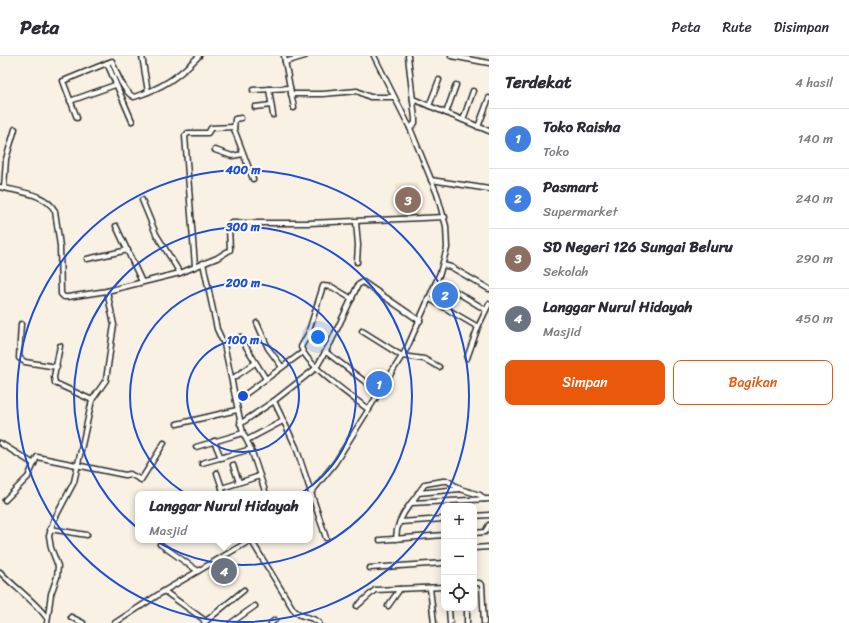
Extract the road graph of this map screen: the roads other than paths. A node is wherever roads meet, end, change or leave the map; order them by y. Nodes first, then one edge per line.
1 (142, 56) edge
2 (199, 56) edge
3 (284, 56) edge
4 (305, 56) edge
5 (374, 56) edge
6 (408, 56) edge
7 (451, 56) edge
8 (285, 62) junction
9 (106, 63) junction
10 (489, 63) edge
11 (439, 80) dead end
12 (115, 85) junction
13 (456, 85) dead end
14 (290, 88) junction
15 (269, 89) junction
16 (253, 90) dead end
17 (473, 91) dead end
18 (148, 92) junction
19 (291, 94) junction
20 (394, 97) junction
21 (489, 98) edge
22 (413, 99) junction
23 (70, 101) junction
24 (271, 105) junction
25 (430, 106) junction
26 (255, 107) dead end
27 (294, 108) dead end
28 (446, 113) junction
29 (273, 115) dead end
30 (77, 118) dead end
31 (241, 118) dead end
32 (463, 120) junction
33 (132, 121) dead end
34 (234, 127) junction
35 (478, 127) junction
36 (410, 128) junction
37 (15, 129) dead end
38 (489, 131) edge
39 (215, 150) dead end
40 (243, 154) junction
41 (254, 179) dead end
42 (432, 180) junction
43 (2, 187) edge
44 (489, 189) edge
45 (142, 200) dead end
46 (445, 217) junction
47 (356, 222) junction
48 (116, 226) dead end
49 (128, 250) junction
50 (87, 259) dead end
51 (357, 262) dead end
52 (203, 263) junction
53 (443, 265) junction
54 (195, 266) junction
55 (180, 273) junction
56 (142, 282) junction
57 (435, 284) junction
58 (489, 289) edge
59 (106, 291) junction
60 (428, 298) junction
61 (352, 299) junction
62 (489, 304) edge
63 (486, 310) junction
64 (420, 321) junction
65 (257, 323) dead end
66 (21, 324) dead end
67 (478, 327) junction
68 (362, 331) dead end
69 (240, 337) dead end
70 (60, 346) dead end
71 (303, 352) junction
72 (326, 352) junction
73 (402, 356) junction
74 (467, 358) dead end
75 (254, 363) junction
76 (57, 367) junction
77 (282, 367) junction
78 (439, 367) dead end
79 (316, 368) junction
80 (232, 379) junction
81 (266, 379) junction
82 (380, 393) junction
83 (92, 400) junction
84 (236, 401) junction
85 (274, 401) junction
86 (237, 410) junction
87 (369, 410) junction
88 (283, 421) junction
89 (177, 424) dead end
90 (240, 424) junction
91 (243, 433) junction
92 (247, 440) junction
93 (214, 441) junction
94 (0, 443) edge
95 (164, 443) dead end
96 (196, 447) dead end
97 (251, 449) junction
98 (221, 458) junction
99 (34, 464) junction
100 (202, 464) dead end
101 (233, 464) dead end
102 (78, 466) junction
103 (217, 473) dead end
104 (260, 476) junction
105 (239, 482) junction
106 (222, 488) junction
107 (460, 488) junction
108 (222, 491) edge
109 (265, 491) edge
110 (310, 491) edge
111 (313, 492) edge
112 (418, 493) junction
113 (484, 499) junction
114 (489, 499) edge
115 (5, 500) dead end
116 (313, 500) edge
117 (447, 501) joint
118 (411, 503) junction
119 (489, 515) edge
120 (477, 516) edge
121 (441, 518) edge
122 (400, 522) junction
123 (489, 525) edge
124 (50, 530) junction
125 (477, 533) edge
126 (87, 535) dead end
127 (441, 535) edge
128 (326, 538) dead end
129 (396, 539) junction
130 (380, 540) dead end
131 (246, 543) edge
132 (253, 543) edge
133 (160, 544) dead end
134 (489, 547) edge
135 (477, 548) edge
136 (441, 563) edge
137 (370, 568) dead end
138 (198, 571) junction
139 (0, 572) edge
140 (477, 583) edge
141 (441, 587) edge
142 (430, 588) junction
143 (400, 589) junction
144 (244, 590) dead end
145 (164, 591) junction
146 (255, 606) dead end
147 (357, 606) dead end
148 (388, 606) dead end
149 (449, 611) edge
150 (467, 611) edge
151 (71, 617) dead end
152 (47, 618) junction
153 (275, 620) dead end
154 (205, 622) edge
155 (46, 623) edge
156 (84, 623) edge
157 (115, 623) edge
158 (231, 623) edge
159 (270, 623) edge
160 (319, 623) edge
161 (434, 623) edge
162 (450, 623) edge
163 (467, 623) edge
164 (484, 623) edge

1 - 18 street
2 - 18 street
3 - 8 street
4 - 8 street
5 - 20 street
6 - 22 street
7 - 10 street
8 - 14 street
9 - 12 street
9 - 18 street
9 - 23 street
11 - 25 street
12 - 23 street
12 - 33 street
13 - 28 street
14 - 15 street
14 - 19 street
15 - 16 street
15 - 24 street
17 - 32 street
19 - 20 street
19 - 27 street
20 - 36 street
21 - 35 street
22 - 25 street
22 - 36 street
23 - 30 street
24 - 26 street
24 - 29 street
25 - 28 street
28 - 32 street
31 - 34 street
32 - 35 street
34 - 40 street
34 - 54 street
35 - 38 street
36 - 42 street
37 - 43 street
39 - 40 street
40 - 41 street
42 - 44 street
42 - 46 street
43 - 59 street
45 - 55 street
46 - 47 street
46 - 53 street
47 - 51 street
47 - 52 street
48 - 49 street
49 - 50 street
49 - 56 street
52 - 54 street
52 - 80 street
53 - 57 street
53 - 58 street
54 - 55 street
55 - 56 street
56 - 59 street
57 - 60 street
57 - 63 street
59 - 83 street
60 - 64 street
60 - 67 street
61 - 64 street
61 - 71 street
61 - 72 street
62 - 63 street
63 - 67 street
64 - 73 street
65 - 77 street
66 - 76 street
67 - 74 street
68 - 73 street
69 - 75 street
70 - 76 street
71 - 77 street
71 - 79 street
72 - 79 street
72 - 82 street
73 - 78 street
73 - 82 street
75 - 80 street
75 - 81 street
76 - 83 street
77 - 81 street
79 - 85 street
79 - 87 street
80 - 84 street
81 - 84 street
82 - 87 street
83 - 102 street
84 - 86 street
85 - 88 street
85 - 90 street
86 - 89 street
86 - 90 street
87 - 111 street
88 - 92 street
88 - 110 street
90 - 91 street
91 - 92 street
91 - 93 street
92 - 97 street
93 - 96 street
93 - 98 street
94 - 99 street
95 - 102 street
97 - 98 street
97 - 104 street
98 - 100 street
99 - 102 street
99 - 115 street
101 - 105 street
102 - 124 street
103 - 106 street
104 - 105 street
104 - 109 street
105 - 106 street
106 - 108 street
107 - 112 street
107 - 112 street
107 - 113 street
112 - 118 street
113 - 114 street
113 - 117 street
116 - 128 street
117 - 118 street
118 - 122 street
119 - 120 street
121 - 122 street
122 - 129 street
123 - 125 street
124 - 126 street
124 - 152 street
127 - 129 street
129 - 130 street
131 - 138 street
132 - 160 street
133 - 138 street
134 - 135 street
136 - 137 street
138 - 145 street
139 - 152 street
140 - 164 street
141 - 142 street
142 - 143 street
142 - 161 street
143 - 147 street
143 - 148 street
144 - 154 street
145 - 154 street
145 - 157 street
146 - 158 street
149 - 162 street
150 - 163 street
151 - 156 street
152 - 155 street
153 - 159 street

